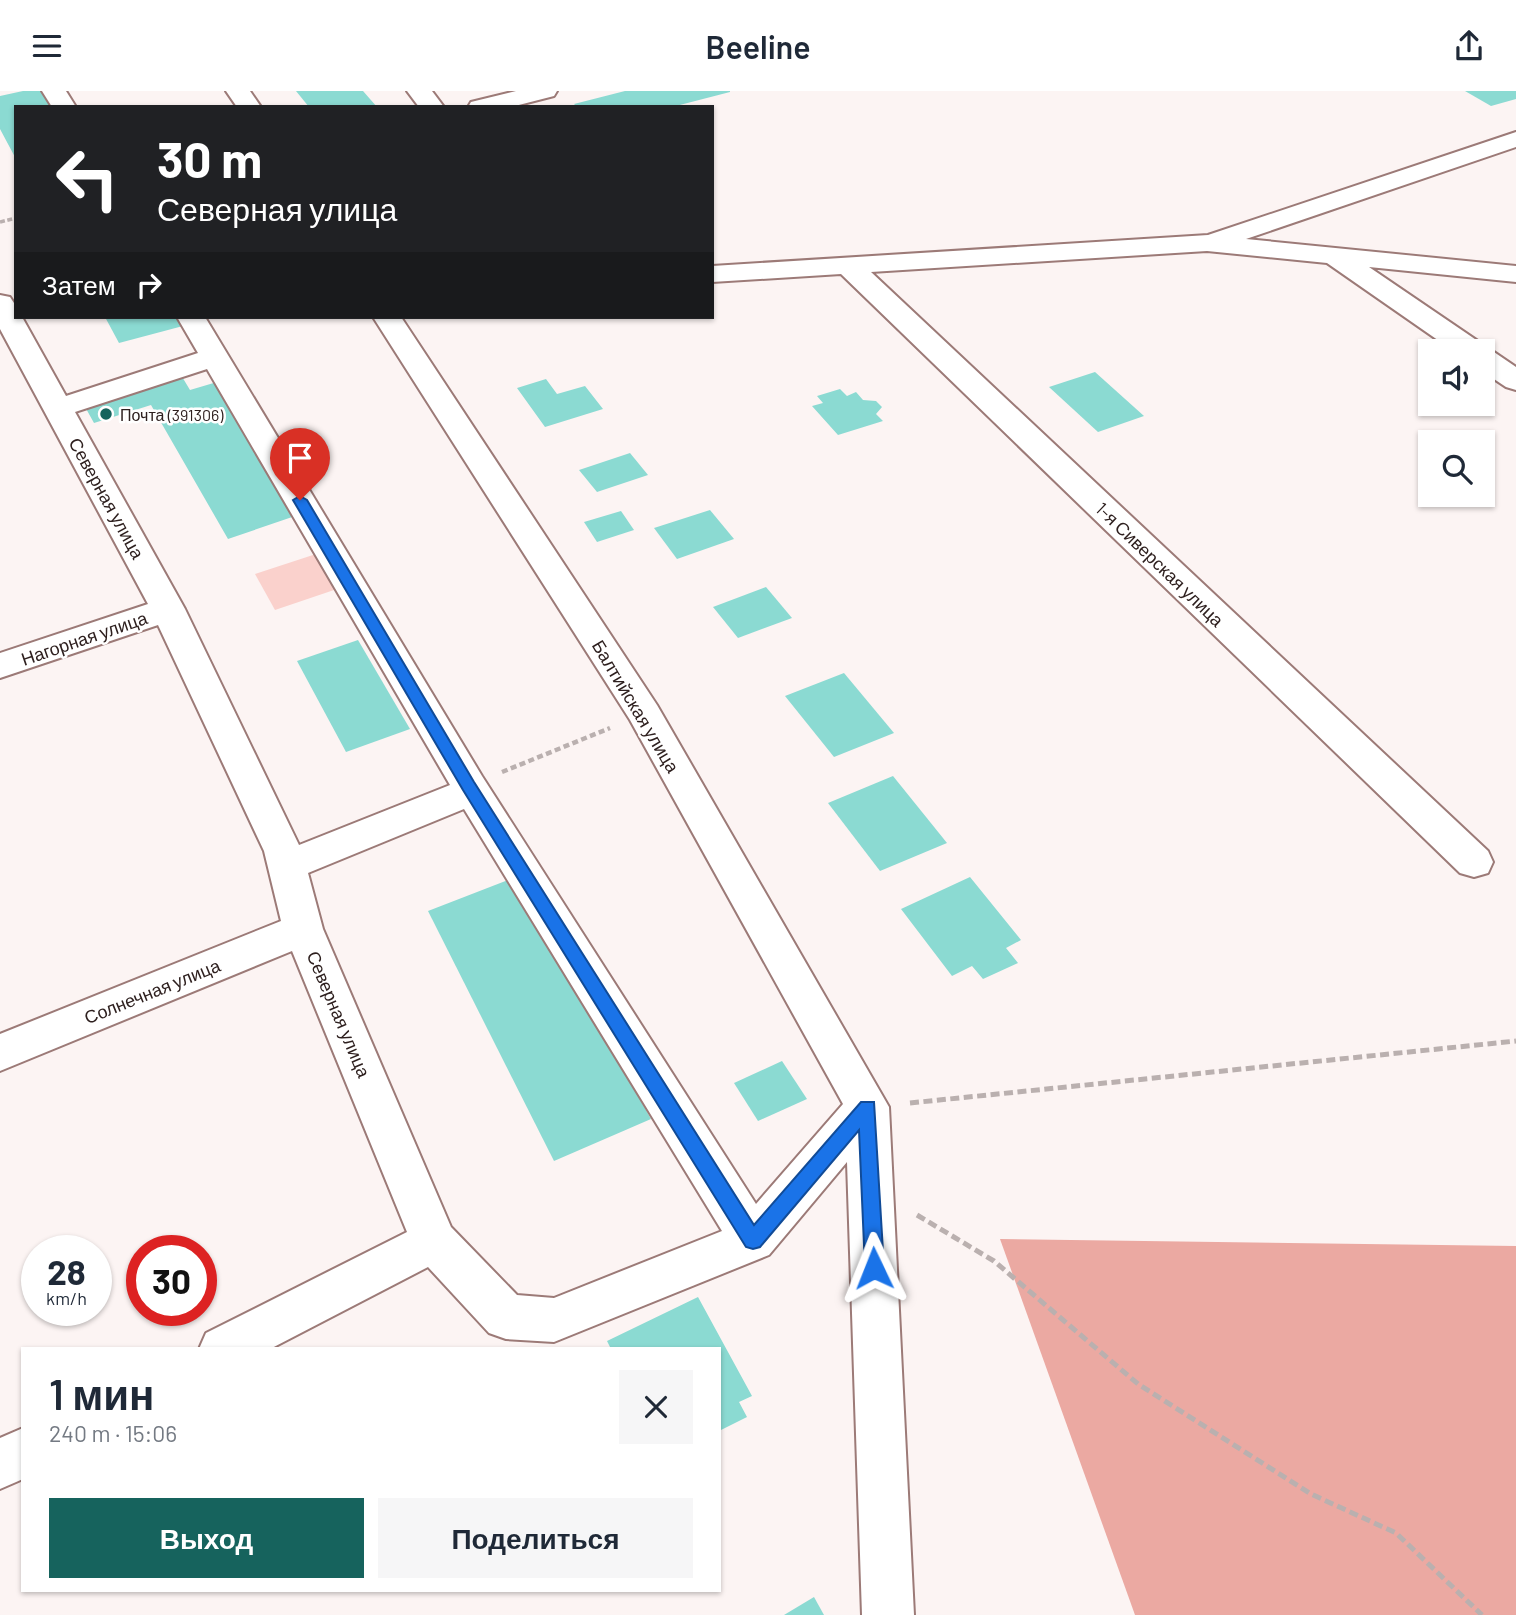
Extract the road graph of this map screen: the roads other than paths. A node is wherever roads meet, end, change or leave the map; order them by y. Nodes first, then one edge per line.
1 (419, 91) edge
2 (545, 91) edge
3 (430, 105) edge
4 (488, 105) edge
5 (1516, 139) edge
6 (1207, 243) junction
7 (1335, 256) junction
8 (847, 265) junction
9 (714, 274) edge
10 (1516, 274) edge
11 (0, 303) edge
12 (192, 319) edge
13 (388, 319) edge
14 (1455, 339) edge
15 (216, 357) junction
16 (1495, 366) edge
17 (1516, 380) edge
18 (58, 408) junction
19 (168, 609) junction
20 (0, 666) edge
21 (470, 789) junction
22 (1474, 862) dead end
23 (287, 866) junction
24 (303, 929) junction
25 (0, 1053) edge
26 (867, 1107) junction
27 (753, 1240) junction
28 (433, 1241) junction
29 (227, 1347) edge
30 (21, 1454) edge
31 (0, 1464) edge
32 (888, 1615) edge

1 - 3 street
2 - 4 street
5 - 6 street
6 - 7 street
6 - 8 street
7 - 10 street
7 - 14 street
8 - 9 street
8 - 22 street, 1-я Сиверская улица
11 - 18 street, Северная улица
12 - 15 street
13 - 26 street, Балтийская улица
15 - 18 street
15 - 21 street
16 - 17 street
18 - 19 street, Северная улица
19 - 20 street, Нагорная улица
19 - 23 street, Северная улица
21 - 23 street
21 - 27 street
23 - 24 street, Северная улица
24 - 25 street, Солнечная улица
24 - 28 street, Северная улица
26 - 27 street, Северная улица
26 - 32 street
27 - 28 street, Северная улица
28 - 29 street
30 - 31 street

